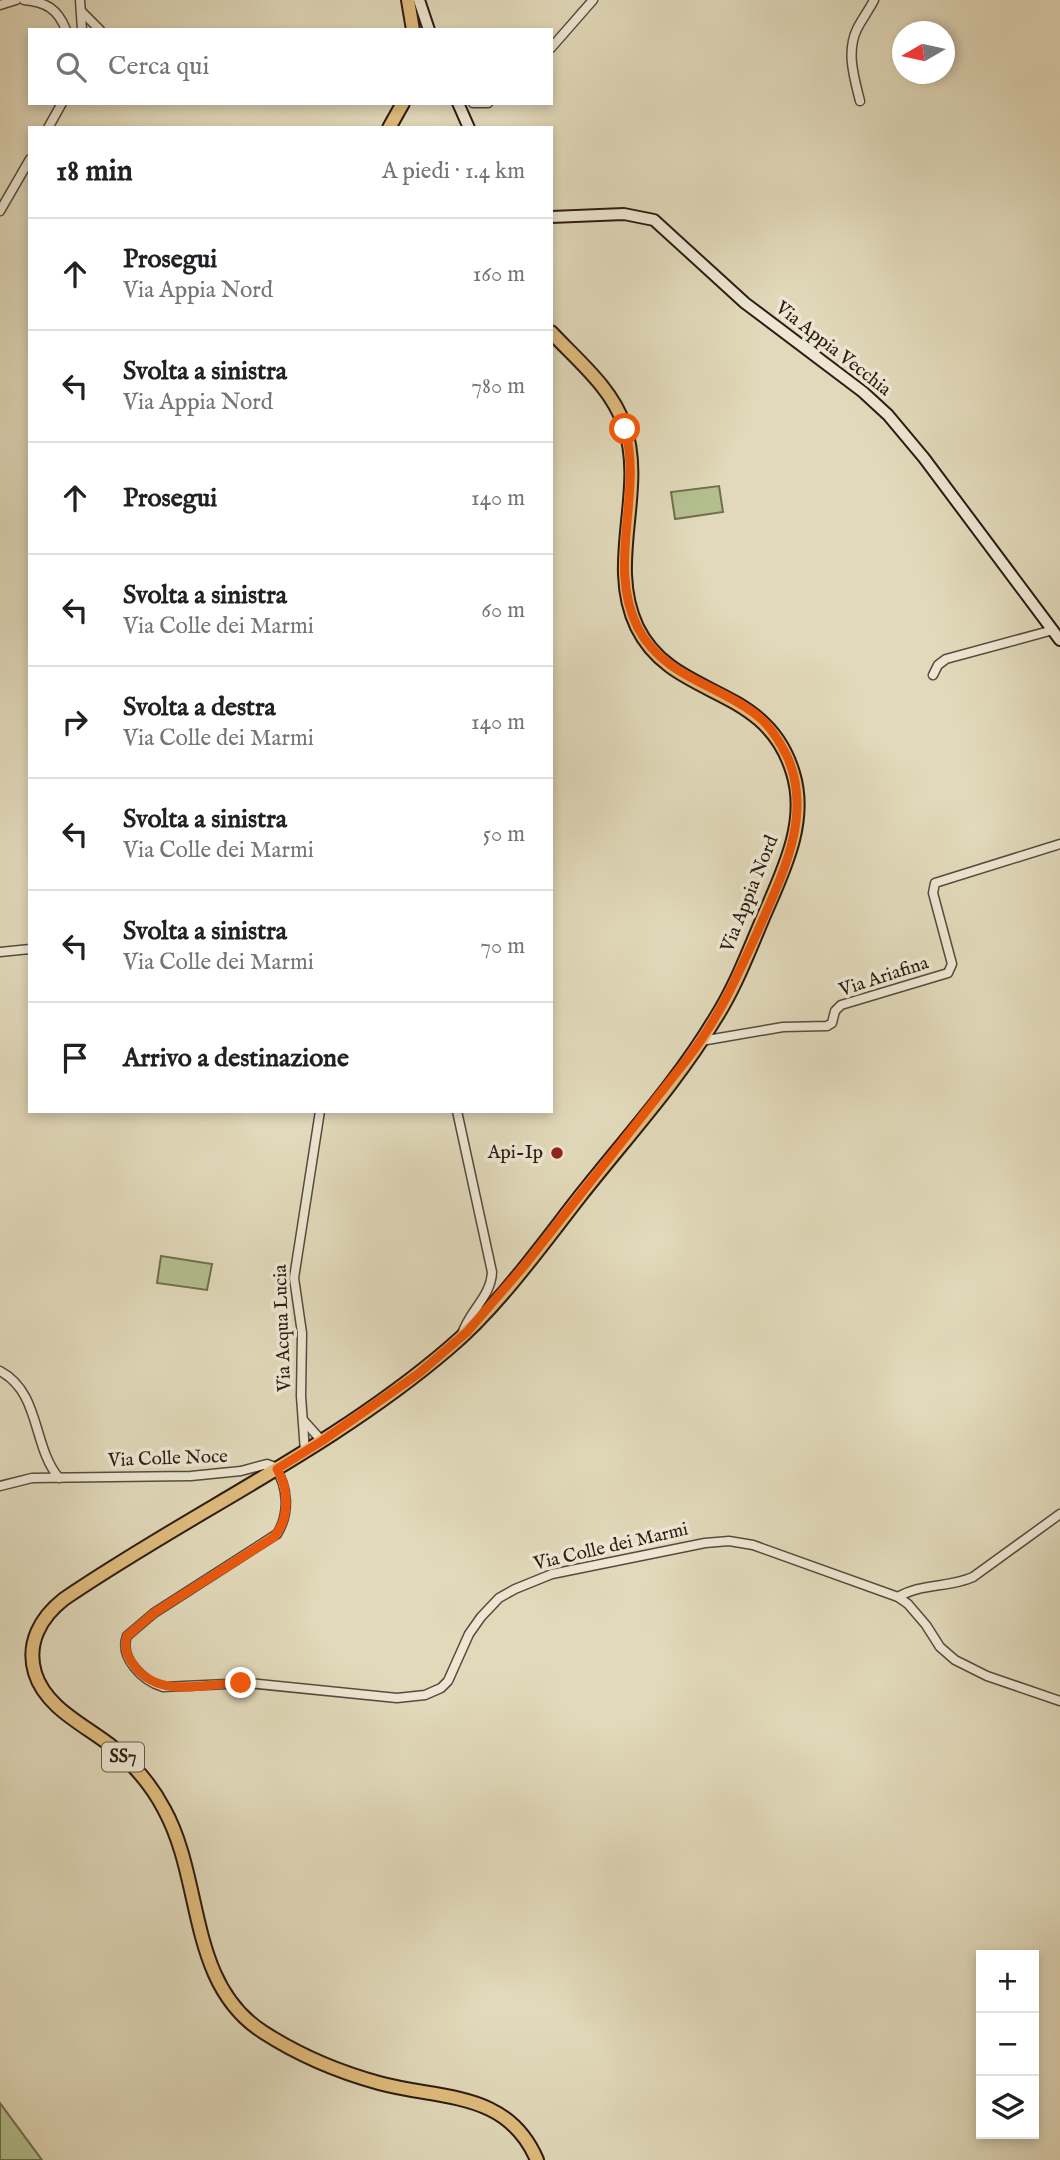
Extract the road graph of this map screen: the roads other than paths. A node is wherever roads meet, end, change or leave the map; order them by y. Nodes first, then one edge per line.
1 (16, 0) edge
2 (24, 0) edge
3 (79, 0) edge
4 (408, 0) edge
5 (419, 0) edge
6 (593, 0) edge
7 (874, 0) edge
8 (0, 5) edge
9 (82, 12) junction
10 (65, 28) edge
11 (82, 28) edge
12 (98, 28) edge
13 (413, 28) edge
14 (428, 28) edge
15 (553, 46) edge
16 (860, 101) dead end
17 (61, 105) edge
18 (402, 105) edge
19 (459, 105) edge
20 (49, 126) edge
21 (390, 126) edge
22 (468, 126) edge
23 (28, 162) edge
24 (0, 211) edge
25 (553, 217) edge
26 (553, 334) edge
27 (1056, 635) edge
28 (933, 675) dead end
29 (1060, 844) edge
30 (28, 948) edge
31 (0, 952) edge
32 (701, 1041) junction
33 (320, 1113) edge
34 (457, 1113) edge
35 (461, 1338) junction
36 (0, 1371) edge
37 (303, 1420) junction
38 (322, 1441) junction
39 (305, 1452) junction
40 (277, 1469) junction
41 (58, 1478) junction
42 (0, 1486) edge
43 (1060, 1514) edge
44 (898, 1597) junction
45 (1060, 1702) edge
46 (537, 2160) edge

1 - 8 street
2 - 10 street
3 - 9 street
4 - 13 main road
5 - 14 main road
6 - 15 street
7 - 16 street
9 - 11 street
9 - 12 street
17 - 20 street
18 - 21 main road
19 - 22 main road
23 - 24 street
25 - 27 main road, Via Appia Vecchia
26 - 32 main road, Via Appia Nord / SS7
27 - 28 street
29 - 32 street, Via Ariafina
30 - 31 street
32 - 35 main road, Via Appia Nord / SS7
33 - 37 street, Via Acqua Lucia
34 - 35 street
35 - 38 main road, Via Appia Nord / SS7
36 - 41 street
37 - 38 street
37 - 39 street, Via Acqua Lucia
38 - 39 main road, SS7
39 - 40 main road, SS7
40 - 41 street, Via Colle Noce
40 - 44 street, Via Colle dei Marmi
40 - 46 main road, SS7
41 - 42 street, Via Colle Noce
43 - 44 street
44 - 45 street, Via Colle dei Marmi

